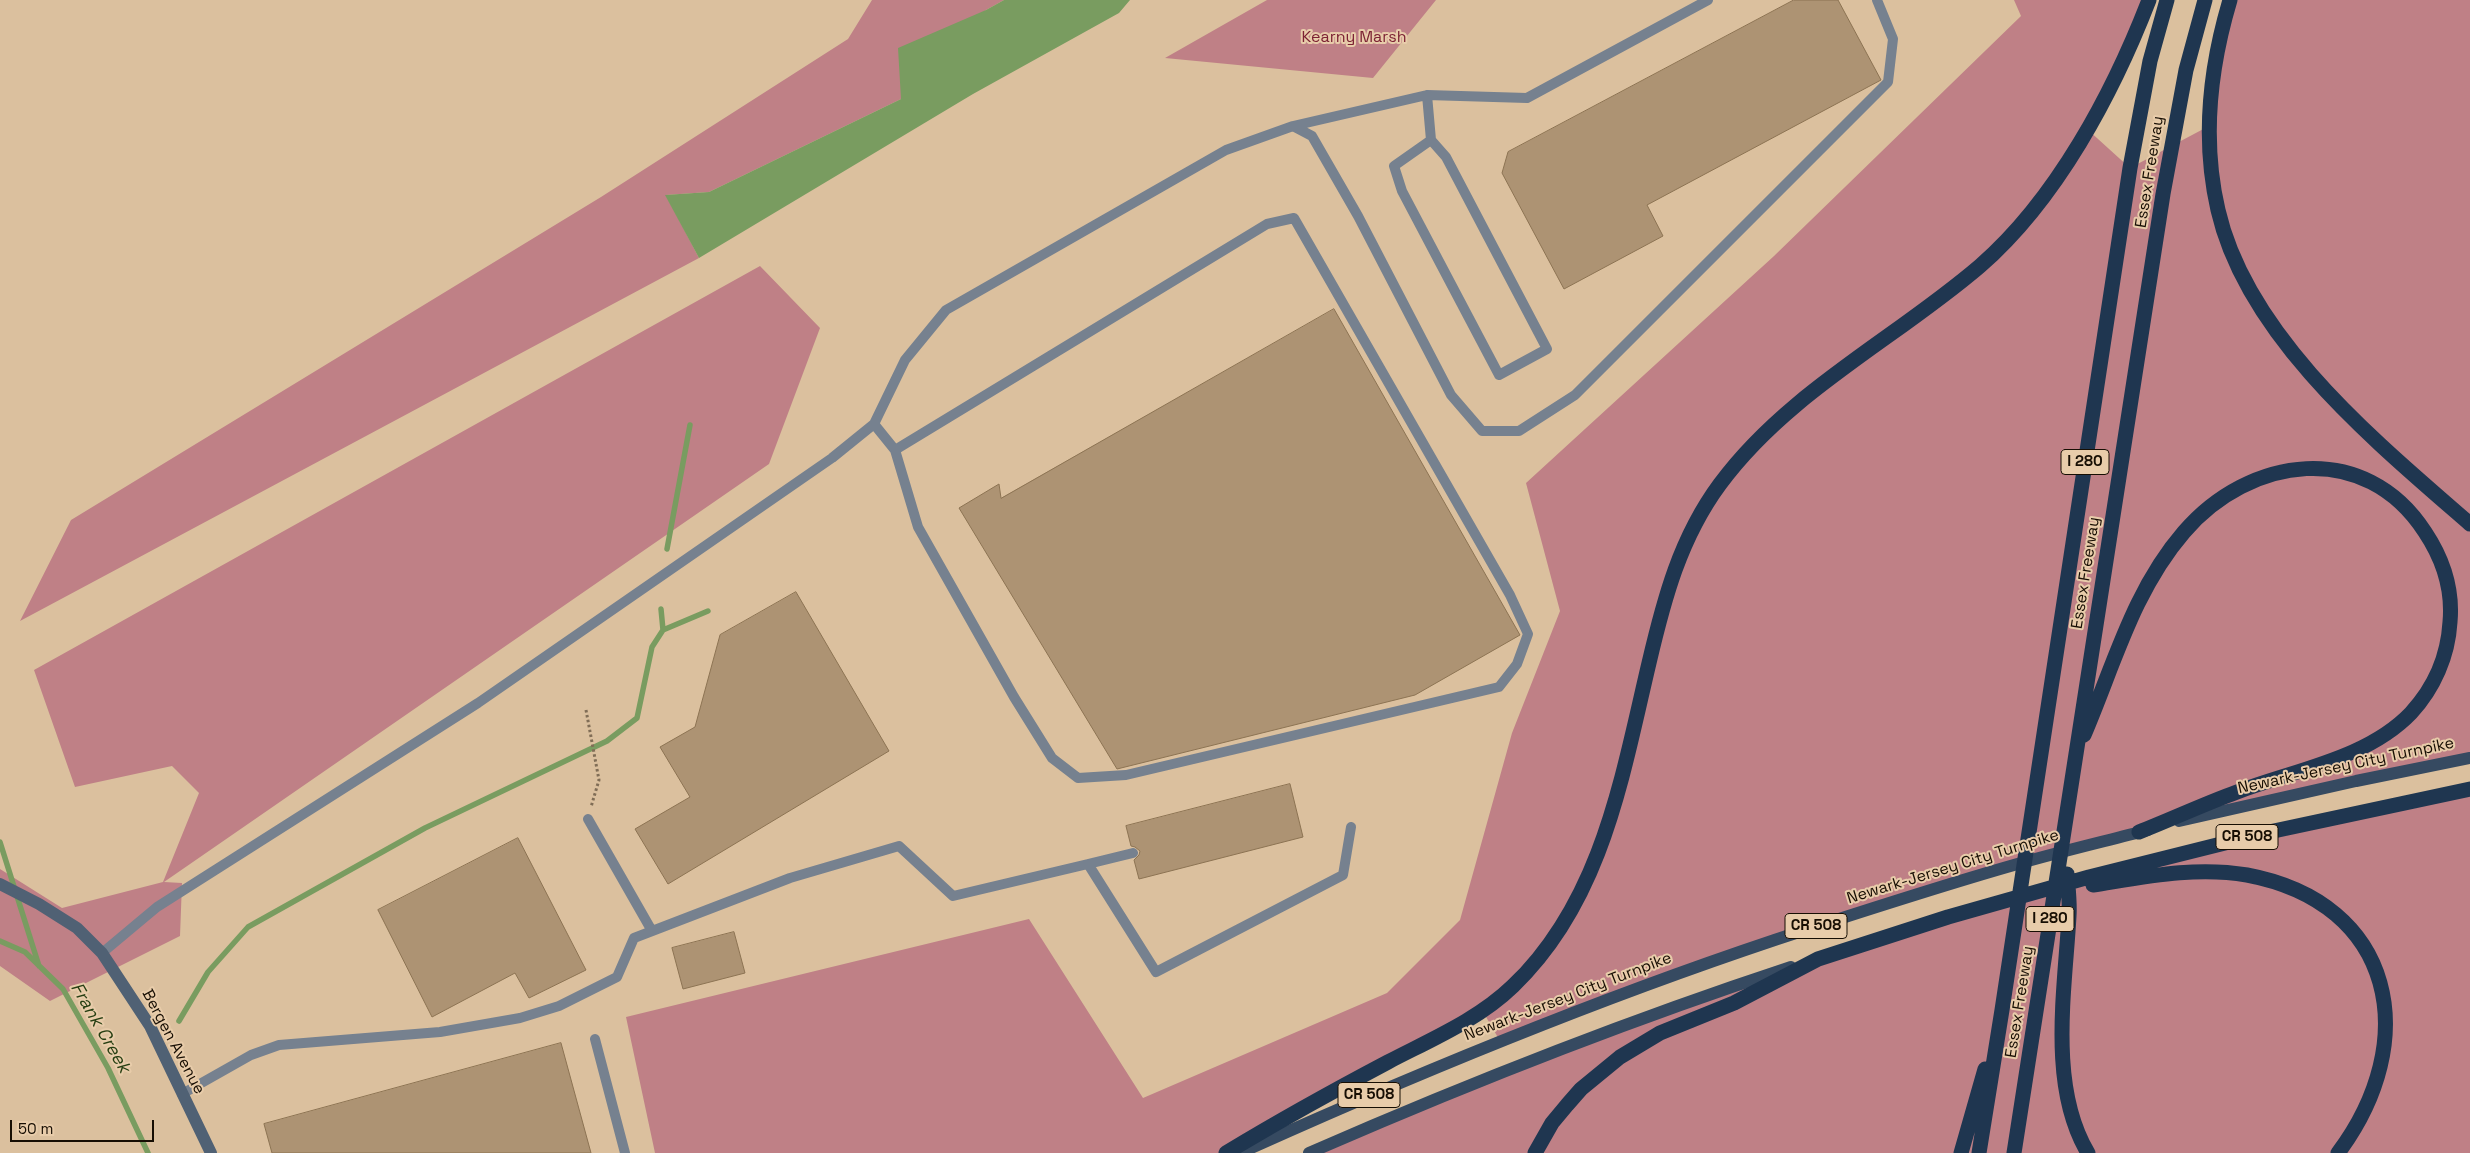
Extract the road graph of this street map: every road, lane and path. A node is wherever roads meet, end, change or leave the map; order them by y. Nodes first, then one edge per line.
1 (1708, 0) edge
2 (1877, 0) edge
3 (2150, 0) edge
4 (2167, 0) edge
5 (2205, 0) edge
6 (2230, 0) edge
7 (1427, 95) junction
8 (1292, 126) junction
9 (1431, 140) junction
10 (874, 424) junction
11 (895, 450) junction
12 (2470, 524) edge
13 (586, 710) dead end
14 (2075, 757) junction
15 (2470, 758) edge
16 (2470, 789) edge
17 (588, 819) joint
18 (1351, 827) dead end
19 (2065, 828) junction
20 (2139, 832) junction
21 (1133, 853) dead end
22 (1088, 864) junction
23 (0, 884) edge
24 (2027, 894) junction
25 (652, 930) junction
26 (102, 953) junction
27 (1818, 959) junction
28 (2002, 1010) junction
29 (595, 1039) dead end
30 (182, 1094) junction
31 (211, 1153) edge
32 (625, 1153) edge
33 (1226, 1153) edge
34 (1240, 1153) edge
35 (1308, 1153) edge
36 (1535, 1153) edge
37 (1961, 1153) edge
38 (1979, 1153) edge
39 (2014, 1153) edge
40 (2088, 1153) edge
41 (2338, 1153) edge

1 - 7 lane
2 - 8 lane
3 - 33 highway
4 - 28 highway, Essex Freeway / I 280
5 - 14 highway, Essex Freeway / I 280
6 - 12 highway
7 - 8 lane
7 - 9 lane
8 - 10 lane
9 - 9 lane
10 - 11 lane
10 - 26 lane
11 - 11 lane
13 - 17 path
14 - 19 highway, Essex Freeway / I 280
14 - 20 highway
15 - 20 main road, Newark-Jersey City Turnpike / CR 508
16 - 24 highway, CR 508
17 - 25 lane
18 - 22 lane
19 - 39 highway, Essex Freeway / I 280
19 - 40 highway
20 - 34 main road, Newark-Jersey City Turnpike / CR 508
21 - 22 lane
22 - 25 lane
23 - 26 street, Bergen Avenue
24 - 27 highway, CR 508
24 - 41 highway
25 - 30 lane
26 - 30 street, Bergen Avenue
27 - 35 main road, CR 508
27 - 36 highway
28 - 37 highway
28 - 38 highway, Essex Freeway / I 280
29 - 32 lane
30 - 31 street, Bergen Avenue

